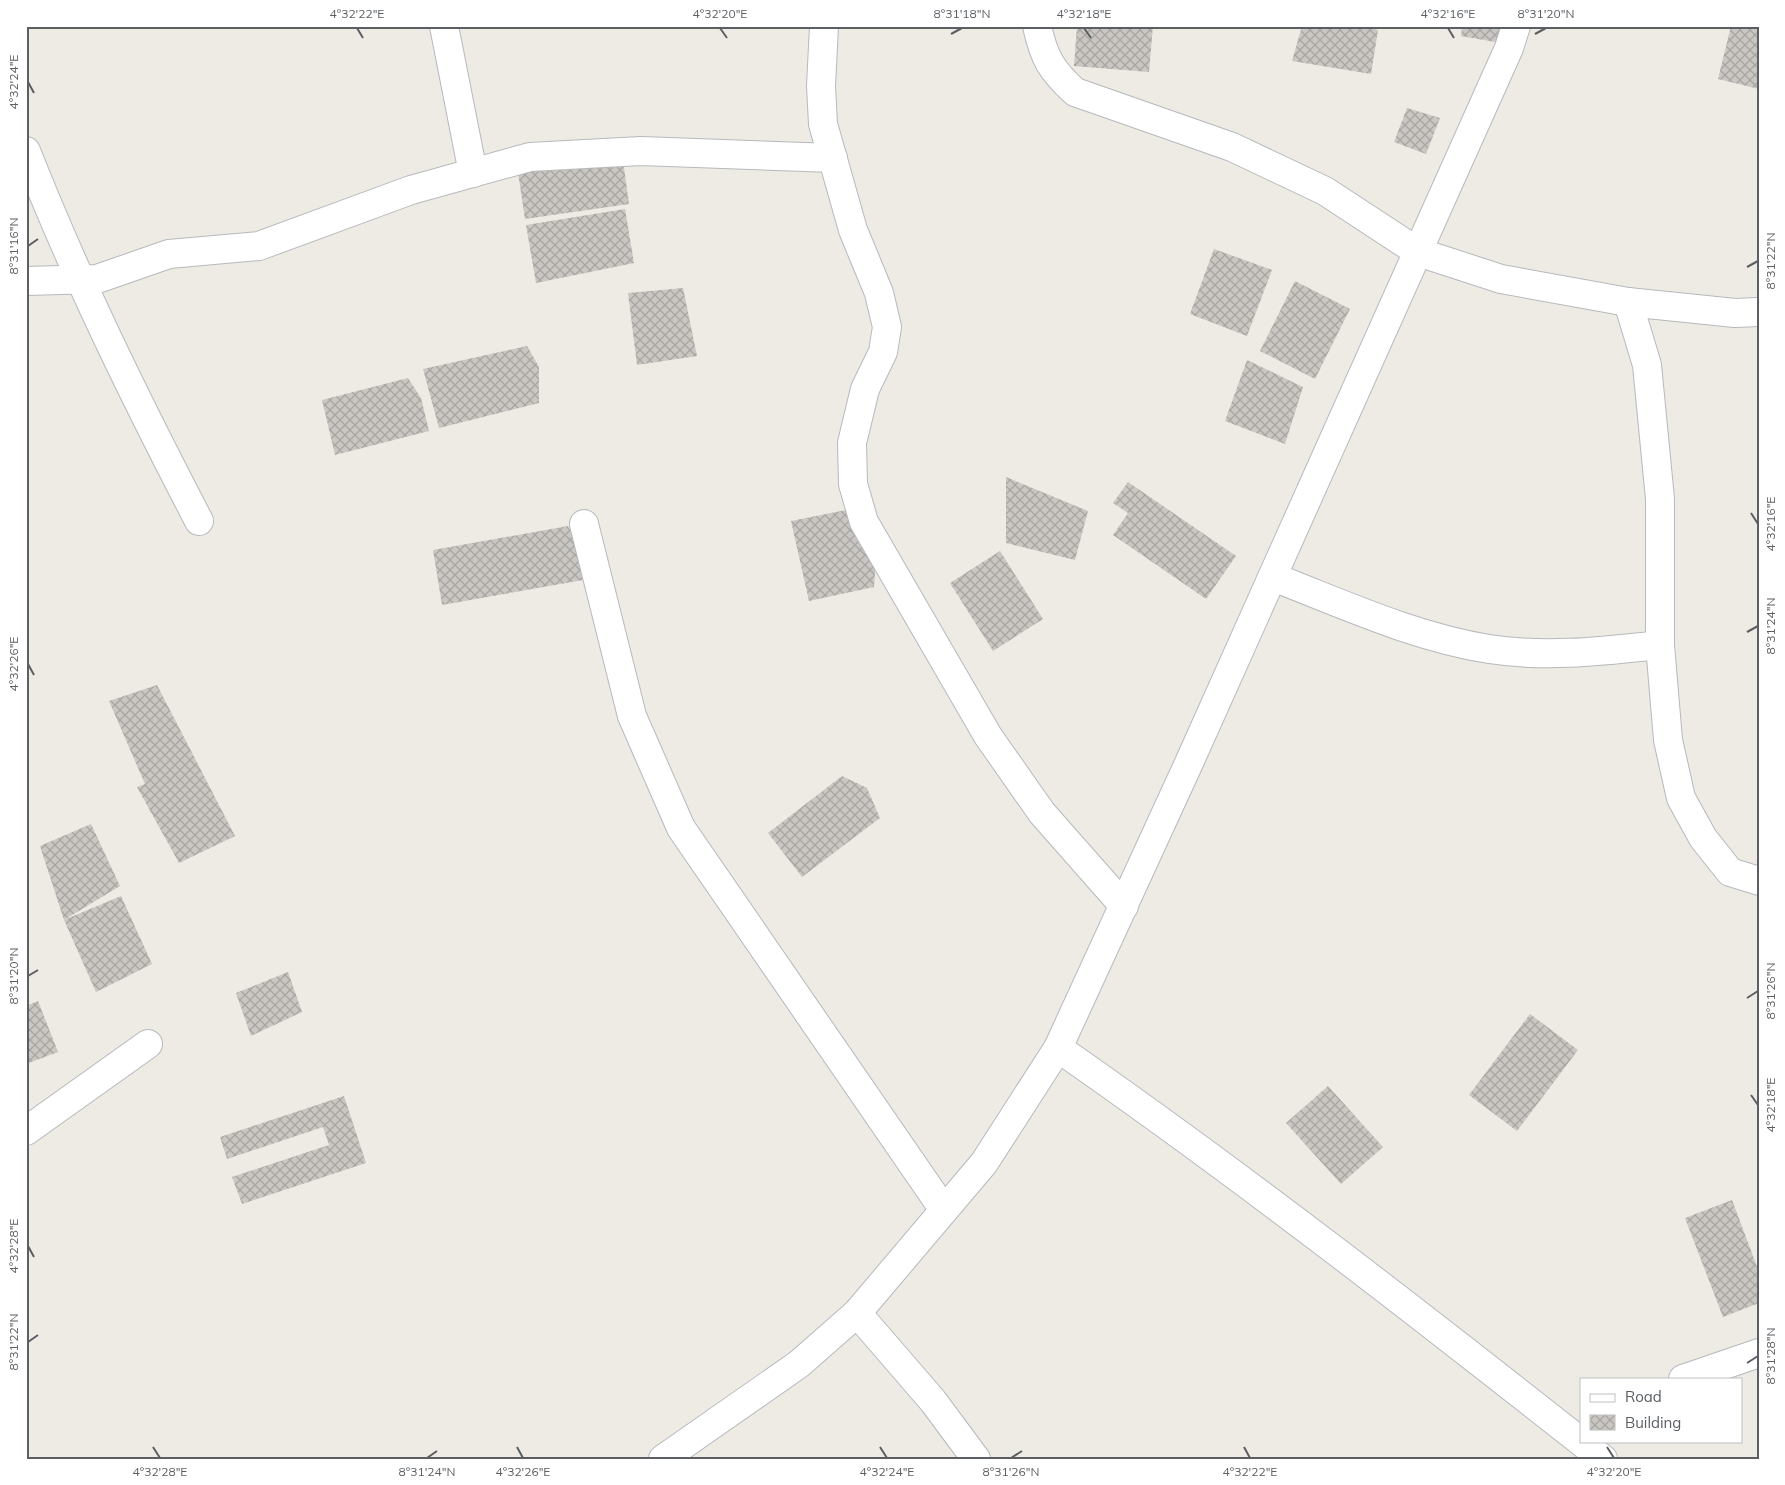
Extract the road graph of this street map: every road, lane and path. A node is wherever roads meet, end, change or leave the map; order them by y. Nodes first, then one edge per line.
1 (444, 26) edge
2 (824, 26) edge
3 (1037, 26) edge
4 (1516, 26) edge
5 (26, 150) edge
6 (833, 158) junction
7 (473, 173) junction
8 (1418, 252) junction
9 (80, 280) junction
10 (26, 281) edge
11 (1628, 302) junction
12 (1759, 312) edge
13 (200, 521) dead end
14 (584, 524) dead end
15 (1273, 578) junction
16 (1660, 645) junction
17 (1759, 881) edge
18 (1124, 906) junction
19 (148, 1044) dead end
20 (1058, 1048) junction
21 (26, 1131) edge
22 (944, 1210) junction
23 (857, 1313) junction
24 (1759, 1352) edge
25 (1686, 1378) edge
26 (1573, 1425) edge
27 (1588, 1442) edge
28 (663, 1459) edge
29 (976, 1459) edge
30 (1603, 1459) edge

1 - 7 street
2 - 6 street
3 - 8 street
4 - 8 street
5 - 9 street
6 - 7 street
6 - 18 street
7 - 9 street
8 - 11 street
8 - 15 street
9 - 10 street
9 - 13 street
11 - 12 street
11 - 16 street
14 - 22 street
15 - 16 street
15 - 18 street
16 - 17 street
18 - 20 street
19 - 21 street
20 - 22 street
20 - 26 street
22 - 23 street
23 - 28 street
23 - 29 street
24 - 25 street
27 - 30 street

